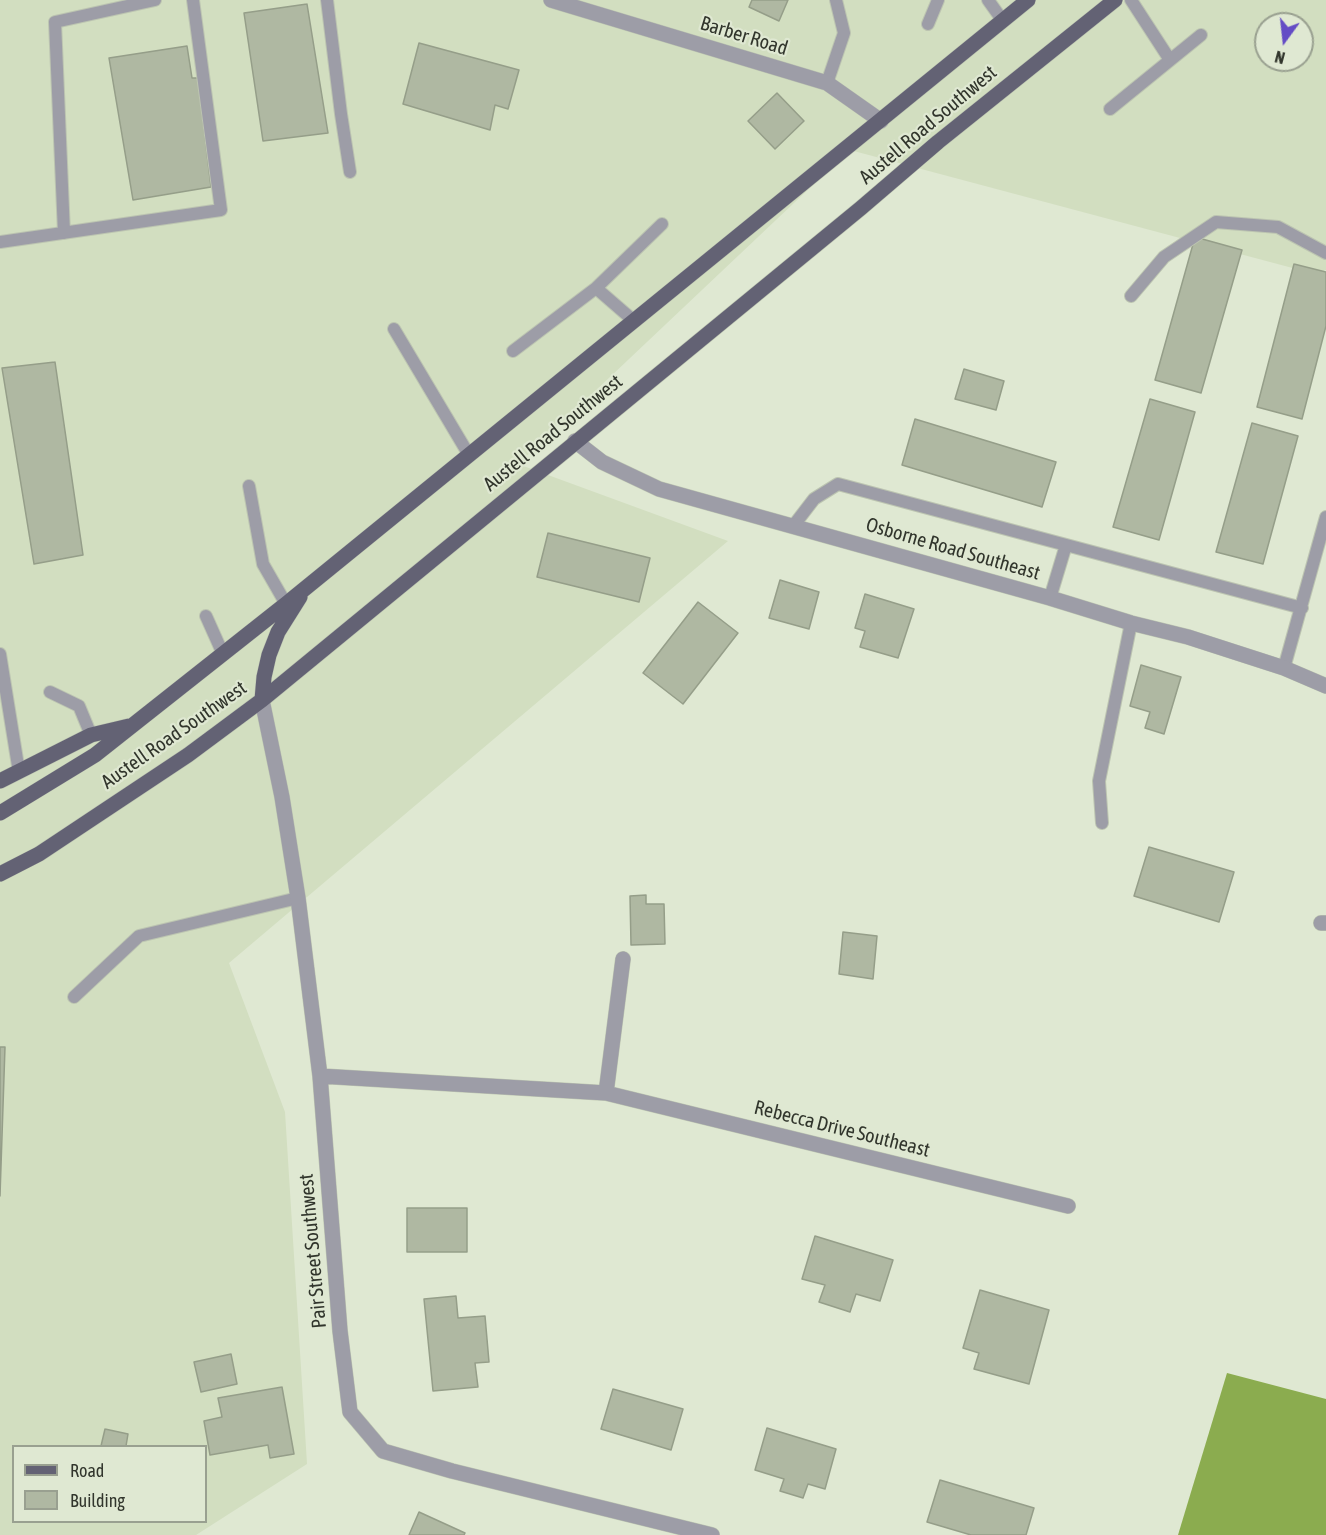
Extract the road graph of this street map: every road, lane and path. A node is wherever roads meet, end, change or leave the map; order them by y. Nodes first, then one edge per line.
1 (155, 0) edge
2 (193, 0) edge
3 (327, 0) edge
4 (551, 0) edge
5 (836, 0) edge
6 (938, 0) edge
7 (988, 0) edge
8 (1028, 0) edge
9 (1114, 0) edge
10 (1131, 0) edge
11 (1003, 21) junction
12 (928, 24) dead end
13 (1201, 35) dead end
14 (1170, 60) junction
15 (827, 83) junction
16 (1110, 109) dead end
17 (880, 121) junction
18 (350, 172) dead end
19 (662, 224) dead end
20 (64, 233) junction
21 (0, 242) edge
22 (1326, 253) edge
23 (596, 288) junction
24 (1131, 296) dead end
25 (634, 321) junction
26 (394, 328) dead end
27 (513, 351) dead end
28 (575, 441) junction
29 (469, 455) junction
30 (249, 486) dead end
31 (1326, 517) edge
32 (795, 525) junction
33 (1066, 545) junction
34 (306, 587) junction
35 (1050, 598) junction
36 (286, 604) junction
37 (1302, 608) junction
38 (206, 616) dead end
39 (1131, 623) junction
40 (0, 654) edge
41 (223, 654) junction
42 (1284, 668) junction
43 (1326, 686) edge
44 (50, 692) dead end
45 (262, 700) junction
46 (132, 726) junction
47 (91, 735) junction
48 (19, 772) junction
49 (0, 781) edge
50 (0, 813) edge
51 (1102, 823) dead end
52 (0, 874) edge
53 (298, 898) junction
54 (623, 959) dead end
55 (74, 997) dead end
56 (320, 1076) junction
57 (606, 1093) junction
58 (1068, 1206) dead end
59 (712, 1535) edge

1 - 20 lane
2 - 20 lane
3 - 18 lane
4 - 15 street, Barber Road
5 - 15 lane
6 - 12 lane
7 - 11 lane
8 - 11 main road, Austell Road Southwest
9 - 28 main road, Austell Road Southwest
10 - 14 lane
11 - 17 main road, Austell Road Southwest
13 - 14 lane
14 - 16 lane
15 - 17 street, Barber Road
17 - 25 main road, Austell Road Southwest
19 - 23 lane
20 - 21 lane
22 - 24 lane
23 - 25 lane
23 - 27 lane
25 - 29 main road, Austell Road Southwest
26 - 29 lane
28 - 32 street, Osborne Road Southeast
28 - 45 main road, Austell Road Southwest
29 - 34 main road, Austell Road Southwest
30 - 36 lane
31 - 37 lane
32 - 33 lane
32 - 35 street, Osborne Road Southeast
33 - 35 lane
33 - 37 lane
34 - 36 main road, Austell Road Southwest
34 - 45 main road
35 - 39 street, Osborne Road Southeast
36 - 41 main road, Austell Road Southwest
37 - 42 lane
38 - 41 lane
39 - 42 street, Osborne Road Southeast
39 - 51 lane
40 - 48 lane
41 - 46 main road, Austell Road Southwest
42 - 43 street, Osborne Road Southeast
44 - 47 lane
45 - 52 main road, Austell Road Southwest
45 - 53 street, Pair Street Southwest
46 - 47 main road
46 - 50 main road, Austell Road Southwest
47 - 48 main road
48 - 49 main road
53 - 55 lane
53 - 56 street, Pair Street Southwest
54 - 57 street
56 - 57 street, Rebecca Drive Southeast
56 - 59 street, Pair Street Southwest
57 - 58 street, Rebecca Drive Southeast

